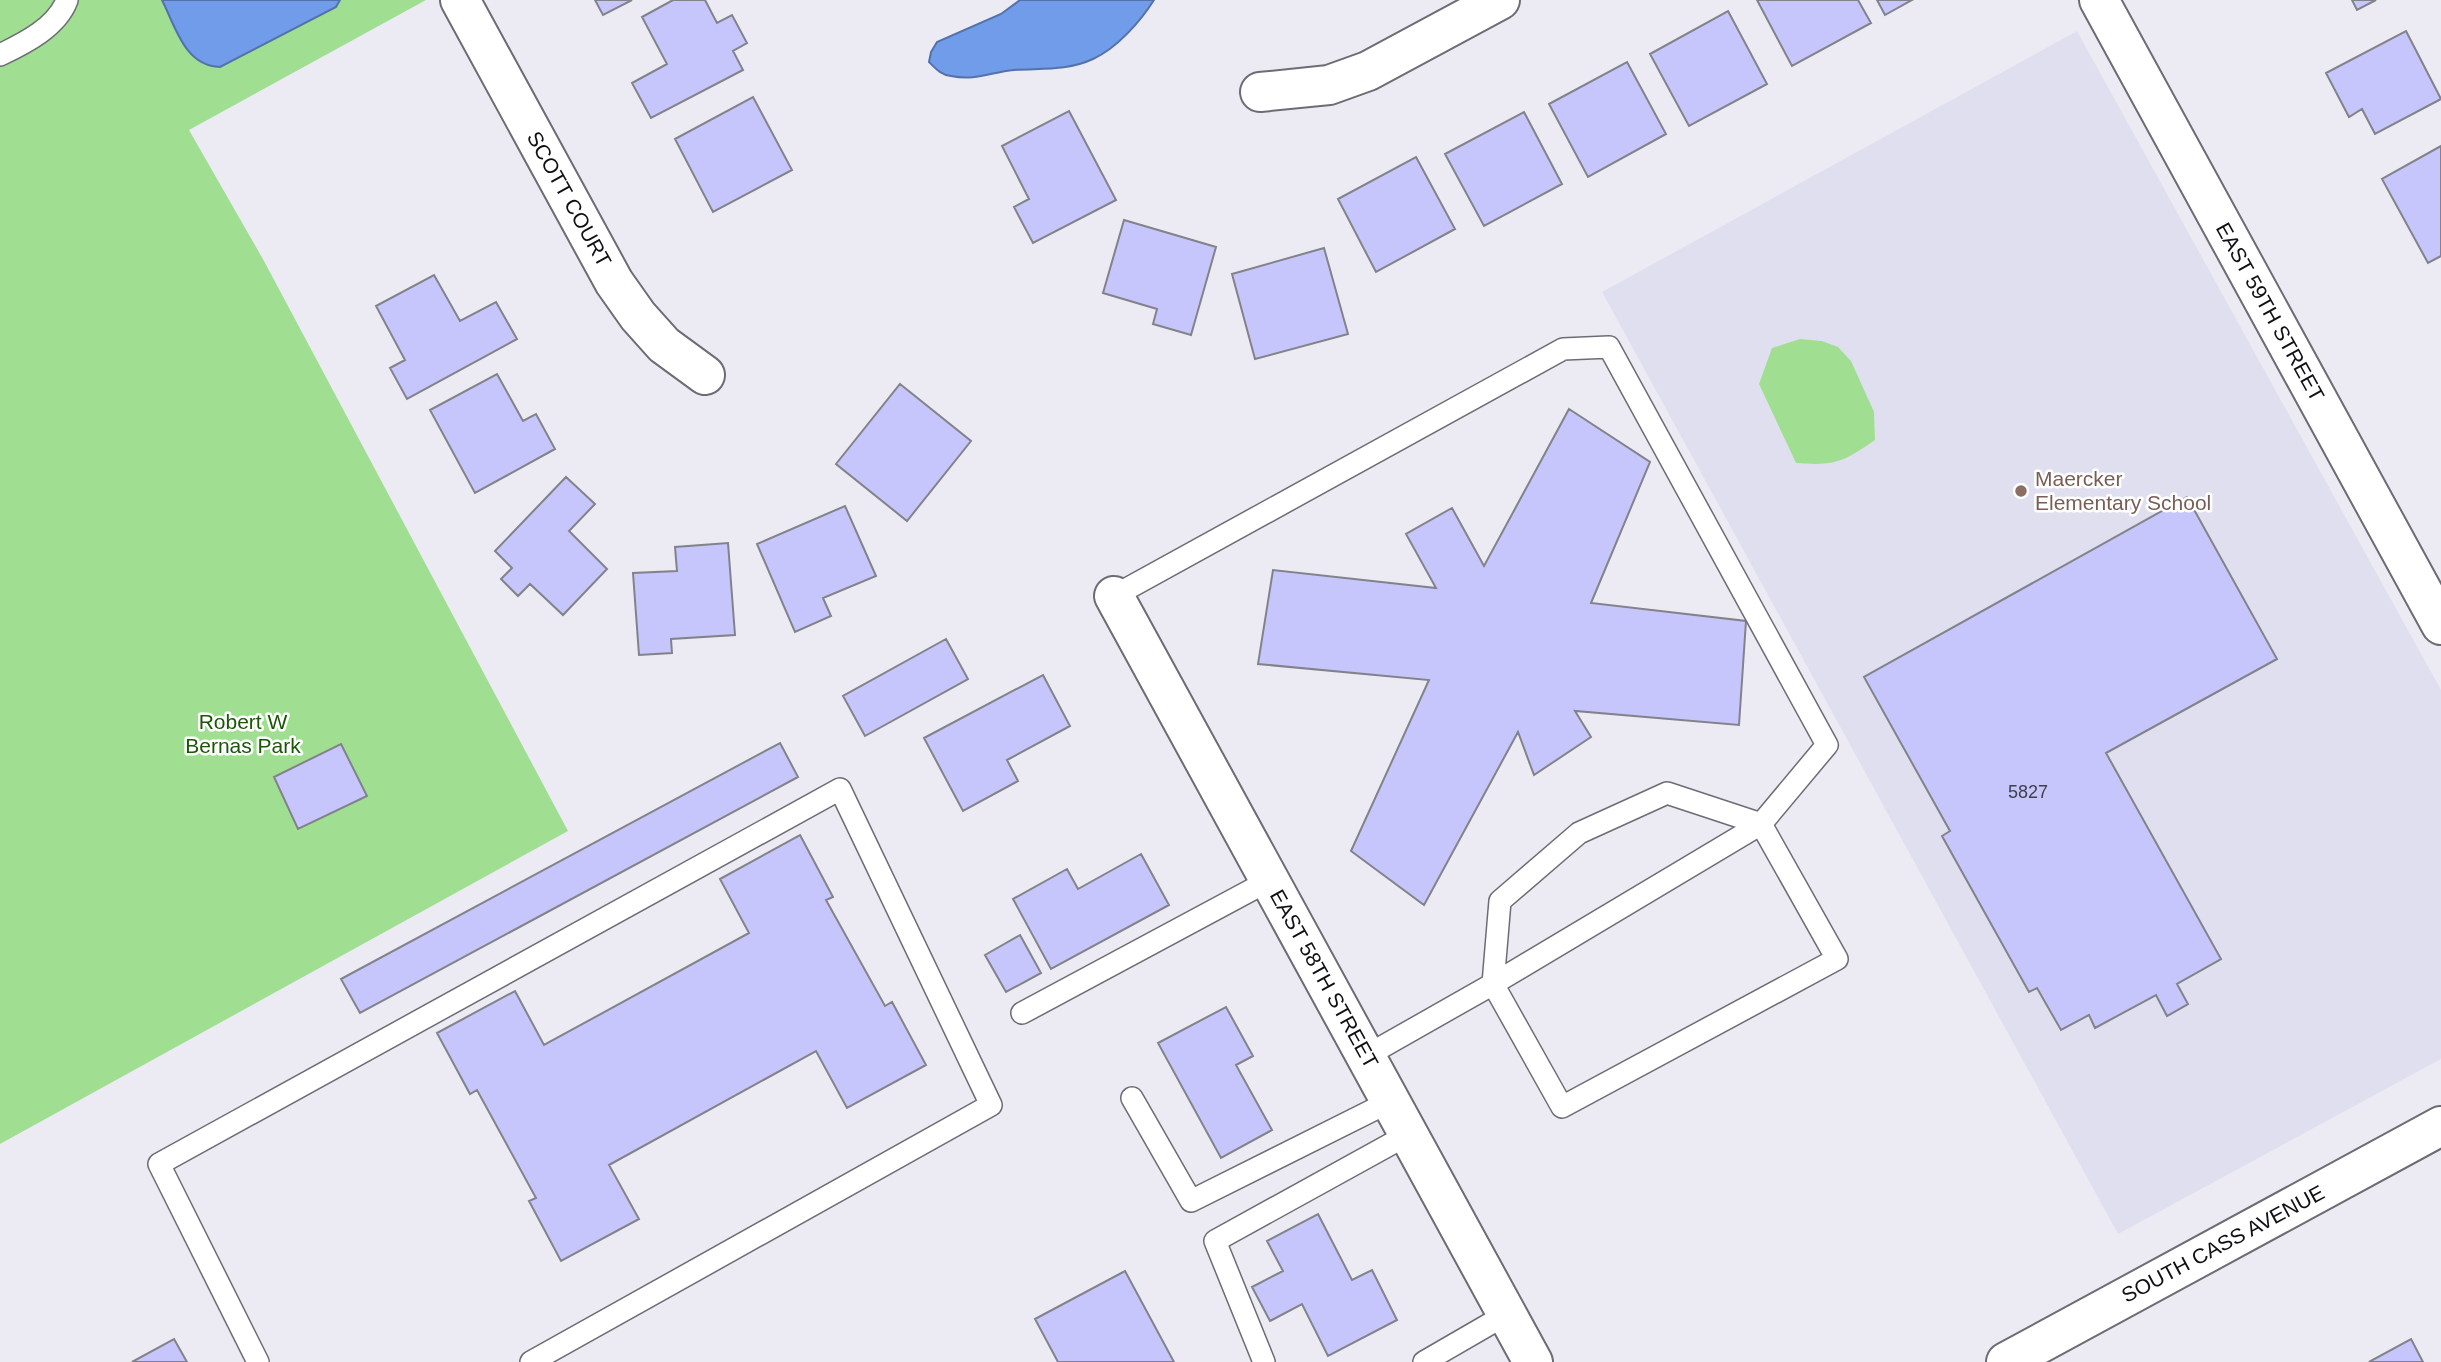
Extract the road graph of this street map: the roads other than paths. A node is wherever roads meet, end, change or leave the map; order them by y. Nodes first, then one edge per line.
1 (67, 0) edge
2 (460, 0) edge
3 (1500, 0) edge
4 (2099, 0) edge
5 (0, 55) edge
6 (1260, 92) dead end
7 (705, 375) dead end
8 (1114, 596) joint
9 (2441, 625) edge
10 (1761, 824) junction
11 (1270, 880) junction
12 (1493, 984) junction
13 (1022, 1013) dead end
14 (1366, 1056) junction
15 (1132, 1098) dead end
16 (1400, 1118) junction
17 (2441, 1126) edge
18 (1507, 1314) junction
19 (258, 1362) edge
20 (531, 1362) edge
21 (1264, 1362) edge
22 (1424, 1362) edge
23 (1533, 1362) edge
24 (2006, 1362) edge

1 - 5 lane
2 - 7 street, SCOTT COURT
3 - 6 street
4 - 9 street, EAST 59TH STREET
8 - 10 lane
8 - 11 street, EAST 58TH STREET
10 - 12 lane
10 - 12 lane
10 - 12 lane
11 - 13 lane
11 - 14 street, EAST 58TH STREET
12 - 14 lane
14 - 16 street, EAST 58TH STREET
15 - 16 lane
16 - 18 street, EAST 58TH STREET
16 - 21 lane
17 - 24 street, SOUTH CASS AVENUE
18 - 22 lane
18 - 23 street, EAST 58TH STREET
19 - 20 lane

